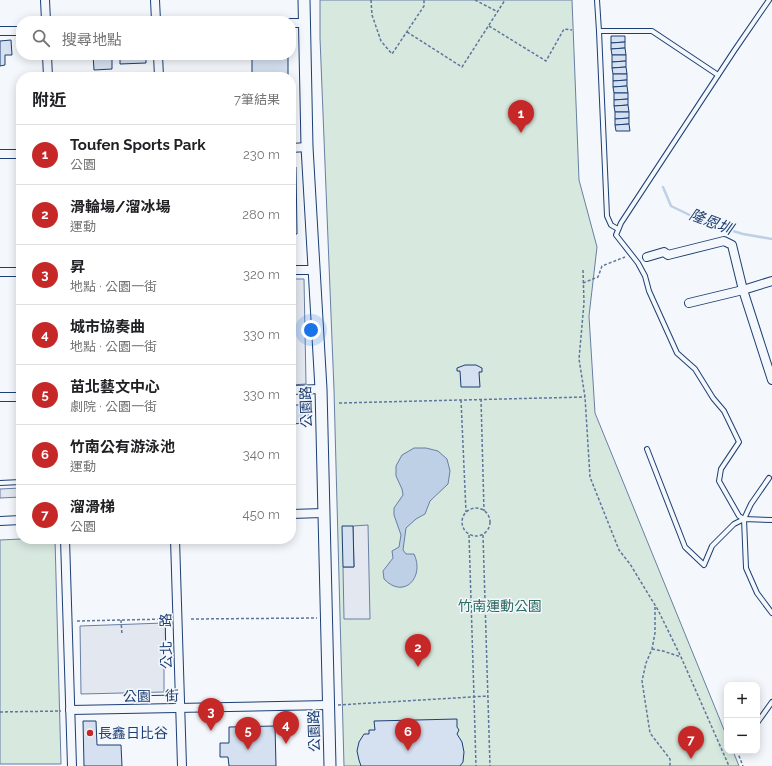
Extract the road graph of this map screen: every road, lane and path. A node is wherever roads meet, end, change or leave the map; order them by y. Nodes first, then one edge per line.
1 (46, 0) edge
2 (155, 0) edge
3 (304, 0) edge
4 (371, 0) edge
5 (424, 0) edge
6 (476, 0) edge
7 (505, 0) edge
8 (597, 0) edge
9 (769, 0) edge
10 (498, 12) junction
11 (46, 16) edge
12 (156, 16) edge
13 (304, 23) junction
14 (296, 24) edge
15 (489, 26) junction
16 (16, 30) edge
17 (572, 30) dead end
18 (0, 31) edge
19 (599, 31) junction
20 (407, 32) junction
21 (47, 60) edge
22 (158, 60) edge
23 (48, 72) edge
24 (159, 72) edge
25 (718, 75) junction
26 (307, 147) junction
27 (296, 148) edge
28 (0, 154) edge
29 (16, 154) edge
30 (618, 229) junction
31 (630, 254) junction
32 (647, 257) dead end
33 (296, 270) edge
34 (314, 270) junction
35 (583, 270) dead end
36 (0, 272) edge
37 (16, 272) edge
38 (772, 281) edge
39 (583, 283) junction
40 (743, 290) junction
41 (689, 303) dead end
42 (772, 380) edge
43 (321, 389) junction
44 (296, 390) edge
45 (0, 397) edge
46 (16, 397) edge
47 (585, 397) junction
48 (481, 399) junction
49 (461, 400) junction
50 (338, 403) dead end
51 (647, 449) dead end
52 (769, 478) dead end
53 (16, 482) edge
54 (0, 483) edge
55 (484, 510) junction
56 (466, 512) junction
57 (323, 513) junction
58 (296, 514) edge
59 (744, 518) junction
60 (16, 520) edge
61 (772, 520) edge
62 (0, 521) edge
63 (470, 535) junction
64 (483, 535) junction
65 (65, 544) edge
66 (175, 544) edge
67 (655, 605) junction
68 (772, 613) edge
69 (326, 618) junction
70 (167, 619) dead end
71 (191, 619) dead end
72 (122, 620) junction
73 (77, 621) dead end
74 (122, 635) dead end
75 (652, 649) junction
76 (681, 657) junction
77 (488, 696) junction
78 (474, 697) junction
79 (772, 702) edge
80 (328, 705) junction
81 (180, 708) junction
82 (70, 710) junction
83 (61, 711) dead end
84 (0, 712) edge
85 (760, 719) edge
86 (723, 753) joint
87 (738, 754) edge
88 (72, 766) edge
89 (182, 766) edge
90 (330, 766) edge
91 (476, 766) edge
92 (490, 766) edge
93 (670, 766) edge
94 (729, 766) edge
95 (743, 766) edge

1 - 11 street
2 - 12 street
3 - 13 street, 公園路
4 - 20 path
5 - 20 path
6 - 10 path
7 - 10 path
8 - 19 lane
9 - 25 lane
10 - 15 path
13 - 14 street
13 - 26 street, 公園路
15 - 17 path
15 - 20 path
16 - 18 street
19 - 25 lane
19 - 30 lane
21 - 23 street
22 - 24 street
25 - 30 lane
26 - 27 street
26 - 34 street, 公園路
28 - 29 street
30 - 31 lane
31 - 39 path
31 - 59 lane
32 - 40 street
33 - 34 street
34 - 43 street, 公園路
35 - 39 path
36 - 37 street
38 - 40 street
39 - 47 path
40 - 41 street
40 - 42 street
43 - 44 street
43 - 57 street, 公園路
45 - 46 street
47 - 48 path
47 - 67 path
48 - 49 path
48 - 55 path
49 - 50 path
49 - 56 path
51 - 59 lane
52 - 59 lane
53 - 54 lane
55 - 56 path
55 - 64 path
56 - 63 path
57 - 58 street
57 - 69 street, 公園路
59 - 61 lane
59 - 68 lane
60 - 62 street
63 - 64 path
63 - 78 path
64 - 77 path
65 - 82 street
66 - 81 street, 公北一路
67 - 75 path
67 - 76 path
69 - 71 path
69 - 80 street, 公園路
70 - 72 path
72 - 73 path
72 - 74 path
75 - 76 path
75 - 93 path
76 - 86 path
77 - 78 path
77 - 92 path
78 - 80 path
78 - 91 path
79 - 85 lane
80 - 81 street, 公園一街
80 - 90 street, 公園路
81 - 82 street, 公園一街
81 - 89 street, 公北一路
82 - 88 street
83 - 84 path
86 - 94 path
87 - 95 path

